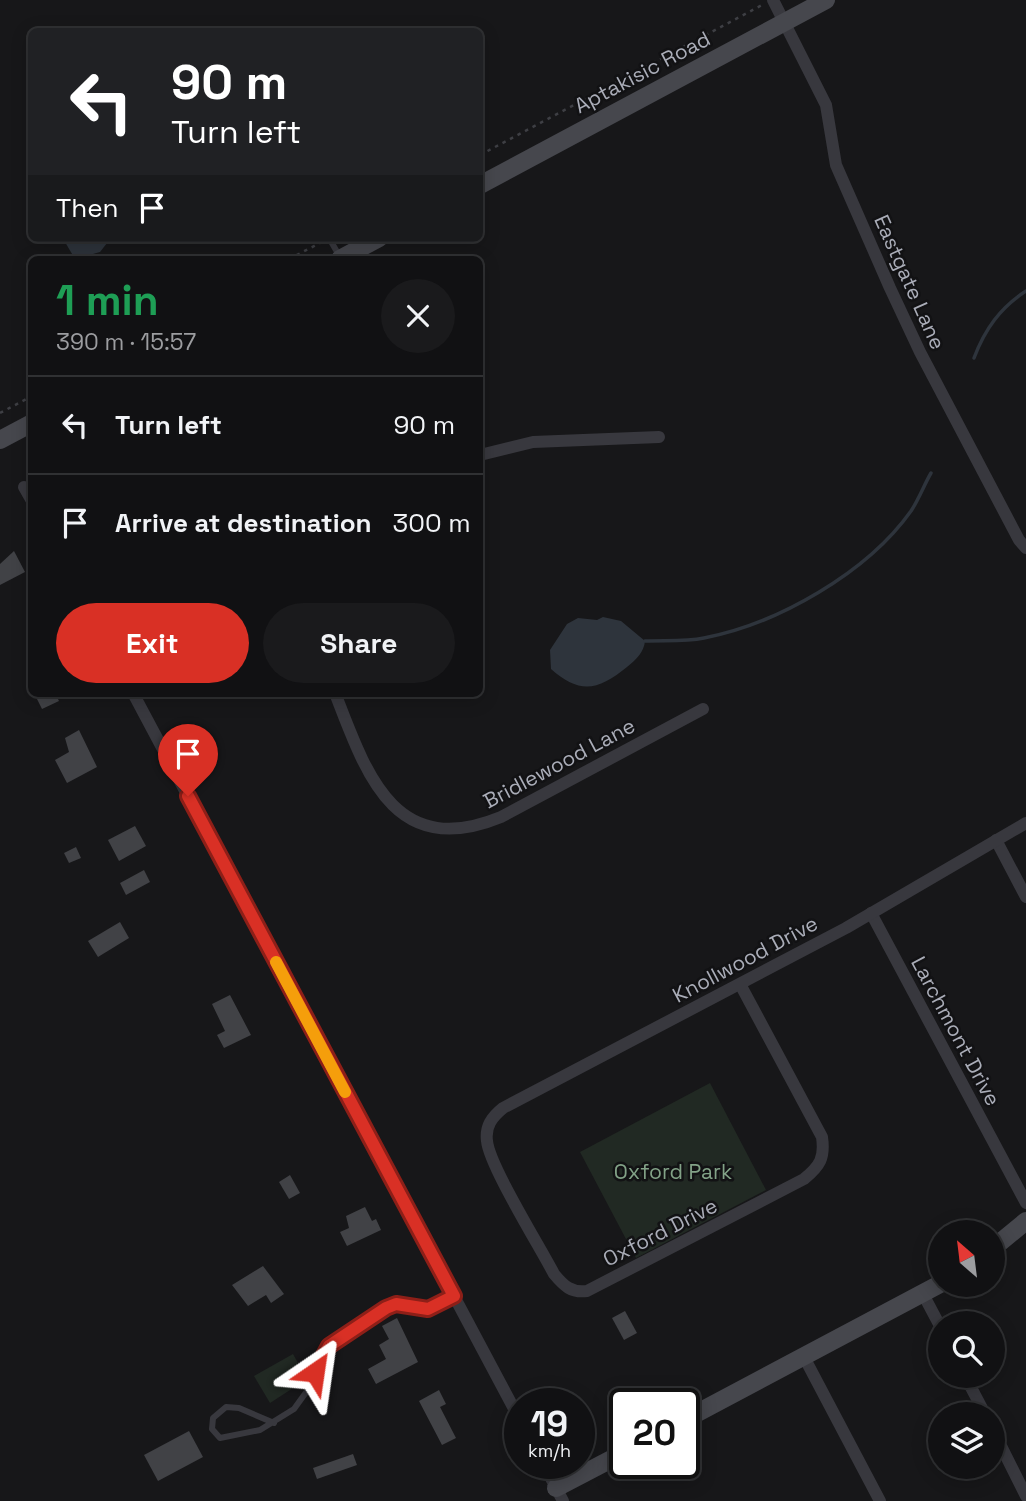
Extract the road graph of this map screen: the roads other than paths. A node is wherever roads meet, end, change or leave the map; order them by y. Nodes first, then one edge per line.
1 (772, 0) edge
2 (826, 0) edge
3 (785, 22) junction
4 (483, 183) edge
5 (372, 242) edge
6 (346, 256) edge
7 (28, 425) edge
8 (659, 437) dead end
9 (0, 440) edge
10 (483, 454) edge
11 (24, 487) dead end
12 (28, 494) edge
13 (1026, 548) edge
14 (135, 697) edge
15 (337, 697) edge
16 (703, 709) dead end
17 (1026, 823) edge
18 (996, 840) junction
19 (1026, 897) edge
20 (871, 913) junction
21 (740, 984) junction
22 (487, 1130) joint
23 (1026, 1203) edge
24 (1026, 1221) edge
25 (1005, 1238) edge
26 (928, 1291) edge
27 (923, 1294) junction
28 (454, 1296) junction
29 (932, 1311) edge
30 (804, 1357) junction
31 (504, 1390) edge
32 (700, 1412) edge
33 (274, 1423) junction
34 (1005, 1455) edge
35 (609, 1462) edge
36 (551, 1479) edge
37 (559, 1495) edge
38 (1026, 1496) edge
39 (880, 1501) edge

1 - 3 street, Eastgate Lane
2 - 3 main road, Aptakisic Road
3 - 4 main road, Aptakisic Road
3 - 13 street, Eastgate Lane
5 - 6 main road
7 - 9 main road
8 - 10 street
11 - 12 street
14 - 28 street
15 - 16 street, Bridlewood Lane
17 - 18 street, Knollwood Drive
18 - 19 street
18 - 20 street, Knollwood Drive
20 - 21 street, Knollwood Drive
20 - 23 street, Larchmont Drive
21 - 22 street, Knollwood Drive
21 - 22 street, Oxford Drive
24 - 25 main road
26 - 27 main road
27 - 29 street
27 - 30 main road
28 - 31 street
28 - 33 lane
30 - 32 main road
30 - 39 street
33 - 33 lane
34 - 38 street
35 - 37 main road
36 - 37 street

